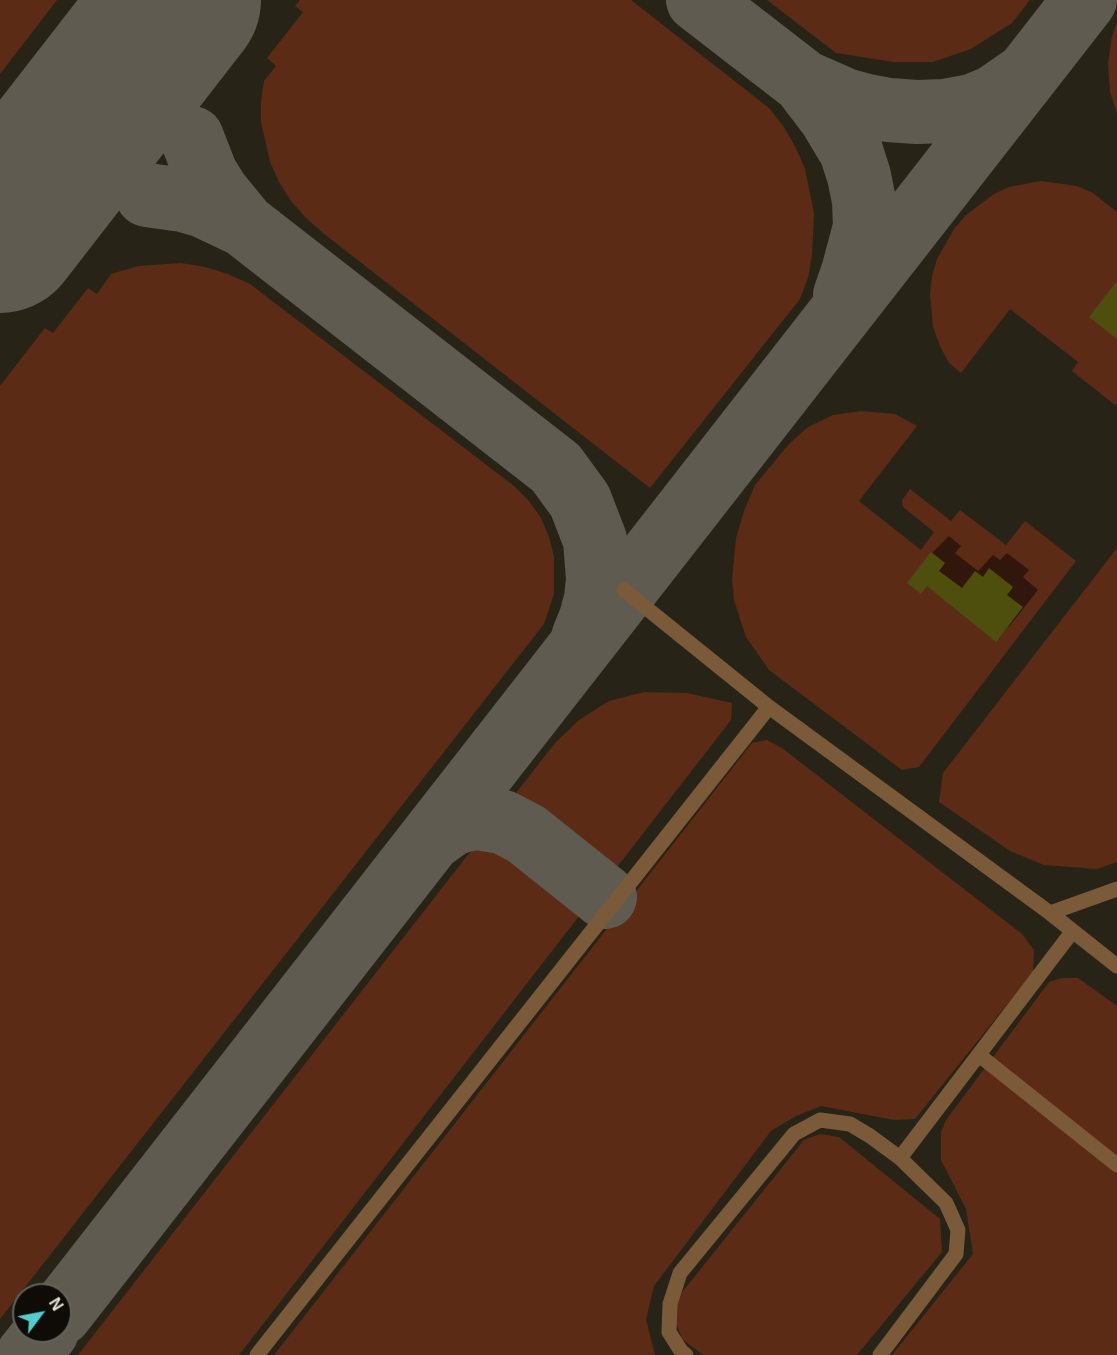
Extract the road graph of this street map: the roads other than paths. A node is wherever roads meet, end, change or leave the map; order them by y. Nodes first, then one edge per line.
1 (624, 590) dead end
2 (769, 707) junction
3 (1117, 889) edge
4 (1050, 913) junction
5 (1072, 932) junction
6 (1117, 966) edge
7 (979, 1055) junction
8 (900, 1158) junction
9 (1117, 1165) edge
10 (257, 1355) edge
11 (686, 1355) edge
12 (880, 1355) edge

1 - 2 lane
2 - 4 lane
2 - 10 lane
3 - 4 lane
4 - 5 lane
5 - 6 lane
5 - 7 lane
7 - 8 lane
7 - 9 lane
8 - 11 lane
8 - 12 lane

